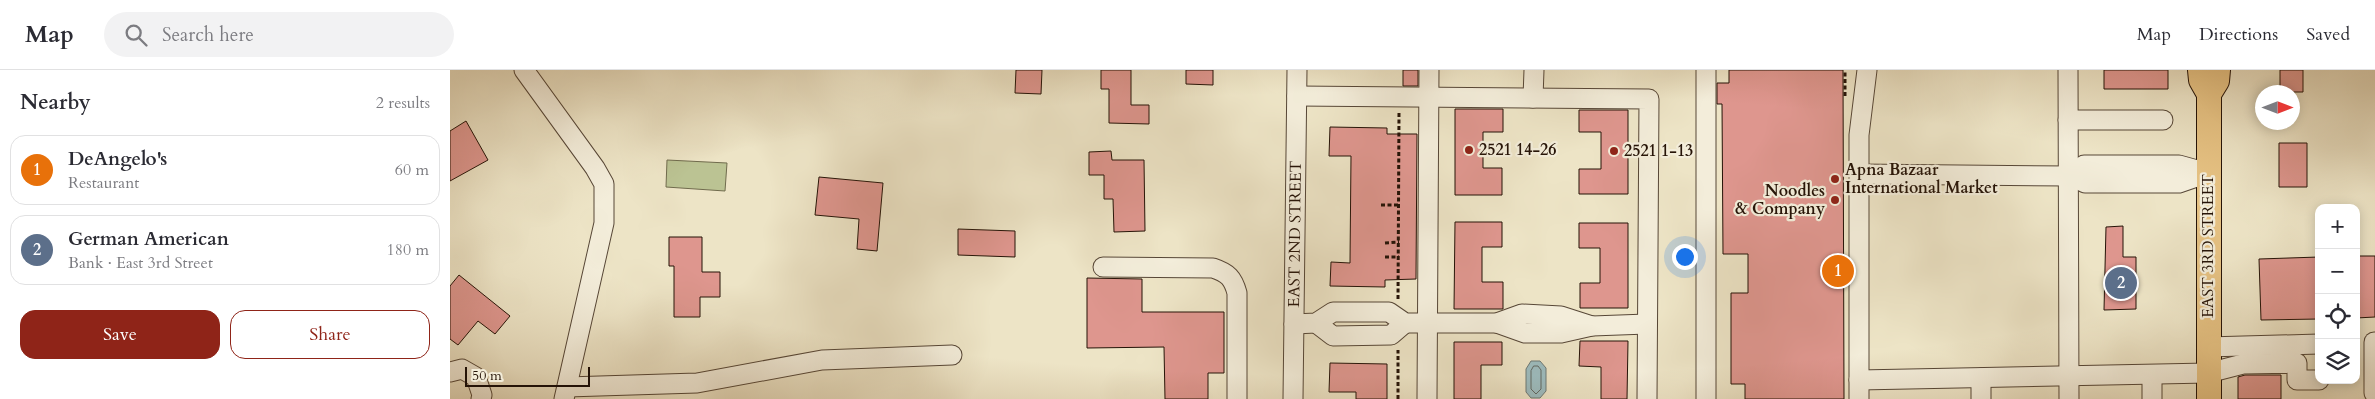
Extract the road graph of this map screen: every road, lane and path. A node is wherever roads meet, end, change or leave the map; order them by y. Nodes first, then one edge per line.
1 (524, 70) edge
2 (1297, 70) edge
3 (1429, 70) edge
4 (1534, 70) edge
5 (1706, 70) edge
6 (1867, 70) edge
7 (2068, 70) edge
8 (2200, 70) edge
9 (2218, 70) edge
10 (2209, 94) junction
11 (1297, 96) junction
12 (1400, 97) junction
13 (1428, 98) junction
14 (1534, 98) junction
15 (2068, 120) junction
16 (2163, 120) dead end
17 (2208, 173) junction
18 (1859, 174) junction
19 (2070, 176) junction
20 (1381, 205) dead end
21 (1399, 205) junction
22 (1385, 242) dead end
23 (1399, 242) junction
24 (1385, 257) dead end
25 (1399, 257) junction
26 (1104, 267) dead end
27 (1398, 304) dead end
28 (1428, 323) junction
29 (1294, 324) junction
30 (1647, 324) junction
31 (2368, 342) edge
32 (2315, 344) edge
33 (2208, 347) junction
34 (952, 355) dead end
35 (450, 372) edge
36 (2208, 373) junction
37 (2152, 375) junction
38 (2069, 376) junction
39 (1981, 378) junction
40 (1859, 380) junction
41 (2315, 380) edge
42 (565, 393) edge
43 (2374, 393) edge
44 (481, 399) edge
45 (1237, 399) edge
46 (1293, 399) edge
47 (1427, 399) edge
48 (1647, 399) edge
49 (1706, 399) edge
50 (1860, 399) edge
51 (1981, 399) edge
52 (2069, 399) edge
53 (2152, 399) edge
54 (2209, 399) edge

1 - 42 street
2 - 11 street, EAST 2ND STREET
3 - 13 street
4 - 14 street
5 - 49 street
6 - 18 street
7 - 15 street
8 - 10 main road, EAST 3RD STREET
9 - 10 main road, EAST 3RD STREET
10 - 17 main road, EAST 3RD STREET
11 - 12 street
11 - 29 street, EAST 2ND STREET
12 - 13 street
12 - 21 path
13 - 14 street
13 - 28 street
14 - 30 street
15 - 16 street
15 - 19 street
17 - 19 street
17 - 33 main road, EAST 3RD STREET
18 - 19 street
18 - 40 street
19 - 38 street
20 - 21 path
21 - 23 path
22 - 23 path
23 - 25 path
24 - 25 path
25 - 27 path
26 - 45 street
28 - 29 street
28 - 30 street
28 - 47 street
29 - 46 street, EAST 2ND STREET
30 - 48 street
31 - 43 street
32 - 33 street
33 - 36 main road, EAST 3RD STREET
34 - 42 street
35 - 44 street
36 - 37 street
36 - 41 street
36 - 54 main road, EAST 3RD STREET
37 - 38 street
37 - 53 street
38 - 39 street
38 - 52 street
39 - 40 street
39 - 51 street
40 - 50 street

